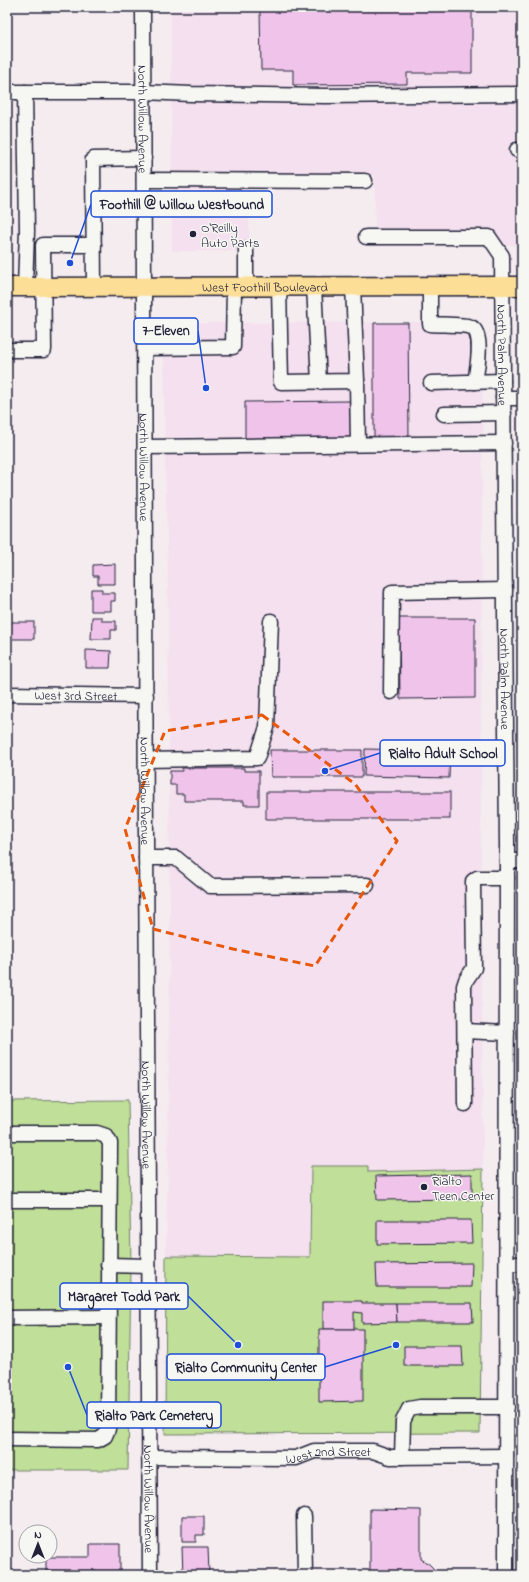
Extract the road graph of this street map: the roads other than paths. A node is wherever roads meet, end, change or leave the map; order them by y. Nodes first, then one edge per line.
1 (143, 7) edge
2 (7, 92) edge
3 (26, 92) junction
4 (143, 92) junction
5 (519, 94) dead end
6 (144, 158) junction
7 (144, 180) junction
8 (365, 181) dead end
9 (366, 237) dead end
10 (94, 245) junction
11 (246, 250) dead end
12 (240, 286) junction
13 (279, 286) junction
14 (314, 286) junction
15 (353, 286) junction
16 (430, 286) junction
17 (503, 286) junction
18 (522, 286) edge
19 (7, 287) edge
20 (26, 287) junction
21 (43, 287) junction
22 (94, 287) junction
23 (145, 287) junction
24 (145, 348) junction
25 (7, 350) edge
26 (357, 381) junction
27 (503, 381) junction
28 (319, 382) junction
29 (475, 382) junction
30 (431, 383) dead end
31 (503, 398) junction
32 (522, 398) edge
33 (504, 413) junction
34 (444, 414) dead end
35 (504, 443) junction
36 (358, 444) junction
37 (145, 446) junction
38 (505, 590) junction
39 (271, 621) dead end
40 (391, 692) dead end
41 (7, 694) edge
42 (146, 696) junction
43 (146, 760) junction
44 (146, 858) junction
45 (507, 861) junction
46 (522, 861) edge
47 (507, 878) junction
48 (367, 885) dead end
49 (465, 1031) junction
50 (507, 1033) junction
51 (465, 1104) dead end
52 (7, 1134) edge
53 (7, 1200) edge
54 (109, 1200) junction
55 (507, 1264) junction
56 (522, 1264) edge
57 (108, 1266) junction
58 (148, 1266) junction
59 (108, 1317) junction
60 (7, 1318) edge
61 (507, 1407) junction
62 (7, 1439) edge
63 (506, 1456) junction
64 (149, 1457) junction
65 (402, 1457) junction
66 (304, 1516) dead end
67 (150, 1575) edge
68 (305, 1575) edge
69 (506, 1575) edge

1 - 4 street, North Willow Avenue
2 - 3 street
3 - 4 street
3 - 20 street
4 - 5 street
4 - 6 street, North Willow Avenue
6 - 7 street, North Willow Avenue
6 - 10 street
7 - 8 street
7 - 23 street, North Willow Avenue
9 - 17 street, North Palm Avenue
10 - 21 street
10 - 22 street
11 - 12 street
12 - 13 main road, West Foothill Boulevard
12 - 23 main road, West Foothill Boulevard
12 - 24 street
13 - 14 main road, West Foothill Boulevard
13 - 28 street
14 - 15 main road, West Foothill Boulevard
14 - 28 street
15 - 16 main road, West Foothill Boulevard
15 - 26 street
16 - 17 main road, West Foothill Boulevard
16 - 29 street
17 - 18 main road, West Foothill Boulevard
17 - 27 street, North Palm Avenue
19 - 20 main road, West Foothill Boulevard
20 - 21 main road, West Foothill Boulevard
21 - 22 main road, West Foothill Boulevard
21 - 25 street
22 - 23 main road, West Foothill Boulevard
23 - 24 street, North Willow Avenue
24 - 37 street, North Willow Avenue
26 - 28 street
26 - 36 street
27 - 29 street
27 - 31 street, North Palm Avenue
29 - 30 street
31 - 32 street
31 - 33 street, North Palm Avenue
33 - 34 street
33 - 35 street, North Palm Avenue
35 - 36 street
35 - 38 street, North Palm Avenue
36 - 37 street
37 - 42 street, North Willow Avenue
38 - 40 street
38 - 45 street, North Palm Avenue
39 - 43 street
41 - 42 street, West 3rd Street
42 - 43 street, North Willow Avenue
43 - 44 street, North Willow Avenue
44 - 48 street
44 - 58 street, North Willow Avenue
45 - 46 street
45 - 47 street, North Palm Avenue
47 - 49 street
47 - 50 street, North Palm Avenue
49 - 50 street
49 - 51 street
50 - 55 street, North Palm Avenue
52 - 54 street
53 - 54 street
54 - 57 street
55 - 56 street
55 - 61 street, North Palm Avenue
57 - 58 street
57 - 59 street
58 - 64 street, North Willow Avenue
59 - 60 street
59 - 62 street
61 - 63 street, North Palm Avenue
61 - 65 street
63 - 65 street, West 2nd Street
63 - 69 street, North Palm Avenue
64 - 65 street, West 2nd Street
64 - 67 street, North Willow Avenue
66 - 68 street

